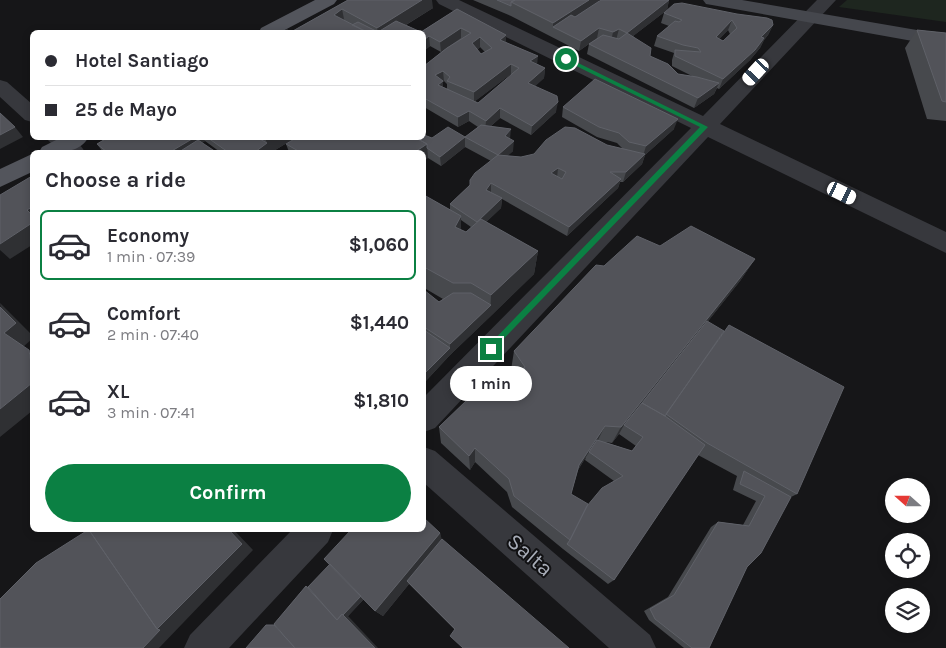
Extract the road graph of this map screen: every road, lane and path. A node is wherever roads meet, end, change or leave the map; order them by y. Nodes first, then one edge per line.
1 (328, 0) edge
2 (445, 0) edge
3 (712, 0) edge
4 (826, 0) edge
5 (808, 17) junction
6 (272, 30) edge
7 (890, 30) junction
8 (946, 35) edge
9 (946, 41) edge
10 (0, 86) edge
11 (30, 113) edge
12 (704, 127) junction
13 (30, 163) edge
14 (0, 179) edge
15 (946, 243) edge
16 (426, 416) edge
17 (426, 464) edge
18 (314, 532) edge
19 (203, 648) edge
20 (637, 648) edge

1 - 6 main road
2 - 12 street
3 - 5 main road
4 - 5 street
5 - 7 main road
5 - 12 street
7 - 8 main road
7 - 9 main road
10 - 11 street
12 - 15 street
12 - 16 street
13 - 14 main road
17 - 20 street, Salta
18 - 19 street

